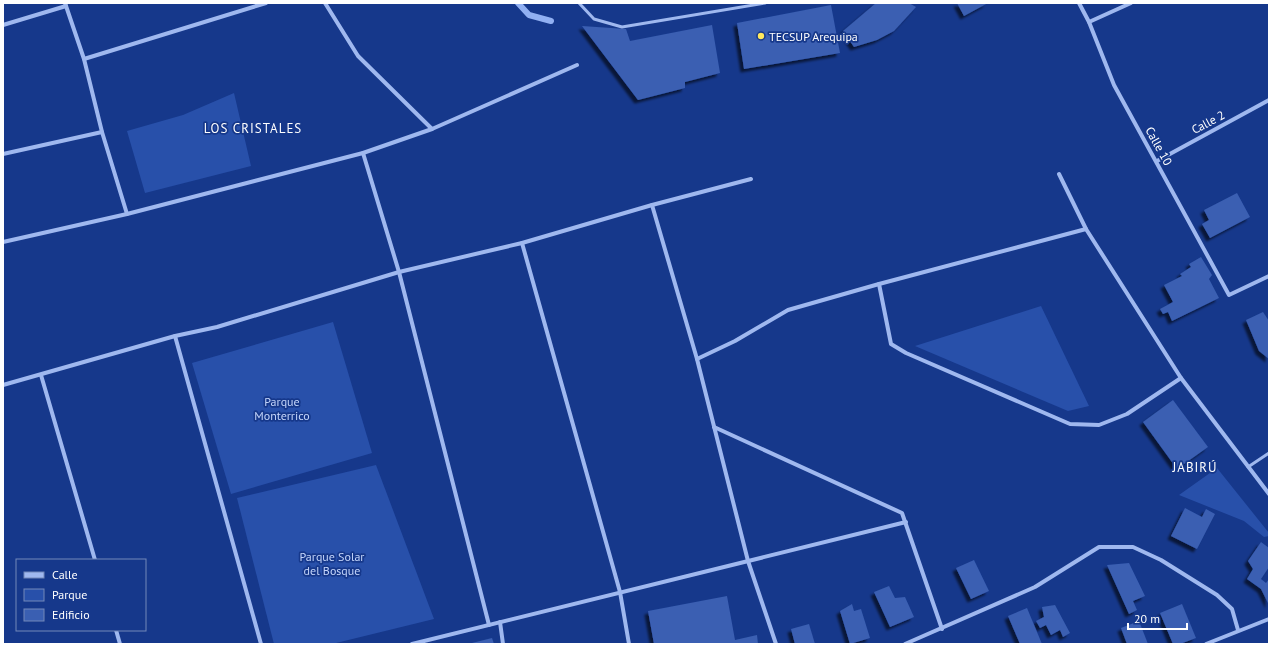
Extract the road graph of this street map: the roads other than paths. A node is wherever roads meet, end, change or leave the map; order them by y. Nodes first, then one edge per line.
1 (266, 3) edge
2 (325, 3) edge
3 (578, 3) edge
4 (765, 3) edge
5 (1079, 3) edge
6 (1130, 3) edge
7 (66, 4) edge
8 (1089, 22) junction
9 (3, 25) edge
10 (84, 59) junction
11 (577, 65) dead end
12 (1269, 100) edge
13 (432, 129) junction
14 (102, 132) junction
15 (362, 153) junction
16 (3, 154) edge
17 (1157, 161) junction
18 (1059, 174) dead end
19 (751, 179) dead end
20 (652, 205) junction
21 (127, 214) junction
22 (1086, 229) junction
23 (3, 242) edge
24 (522, 243) junction
25 (399, 272) junction
26 (1269, 276) edge
27 (879, 284) junction
28 (175, 336) junction
29 (697, 359) junction
30 (41, 375) junction
31 (1182, 378) junction
32 (3, 385) edge
33 (714, 427) junction
34 (1269, 453) edge
35 (1248, 467) junction
36 (1269, 494) edge
37 (906, 522) junction
38 (95, 559) edge
39 (748, 561) junction
40 (620, 592) junction
41 (1269, 619) edge
42 (500, 622) junction
43 (489, 625) junction
44 (942, 629) junction
45 (1238, 630) junction
46 (116, 631) edge
47 (120, 644) edge
48 (261, 644) edge
49 (412, 644) edge
50 (503, 644) edge
51 (629, 644) edge
52 (776, 644) edge
53 (905, 644) edge
54 (1206, 644) edge

1 - 10 street
2 - 13 street
3 - 4 lane
5 - 8 street, Calle 10
6 - 8 street
7 - 9 street
7 - 10 street
8 - 17 street, Calle 10
10 - 14 street
11 - 13 street
12 - 17 street, Calle 2
13 - 15 street
14 - 16 street
14 - 21 street
15 - 21 street
15 - 25 street
17 - 26 street, Calle 10
18 - 22 street
19 - 20 street
20 - 24 street
20 - 29 street
21 - 23 street
22 - 27 street
22 - 31 street
24 - 25 street
24 - 40 street
25 - 28 street
25 - 43 street
27 - 29 street
27 - 31 street
28 - 30 street
28 - 48 street
29 - 33 street
30 - 32 street
30 - 38 street
31 - 35 street
33 - 37 street
33 - 39 street
34 - 35 lane
35 - 36 street
37 - 39 street
37 - 44 street
39 - 40 street
39 - 52 street
40 - 42 street
40 - 51 street
41 - 45 street
42 - 43 street
42 - 50 street
43 - 49 street
44 - 45 street
44 - 53 street
45 - 54 street
46 - 47 street

